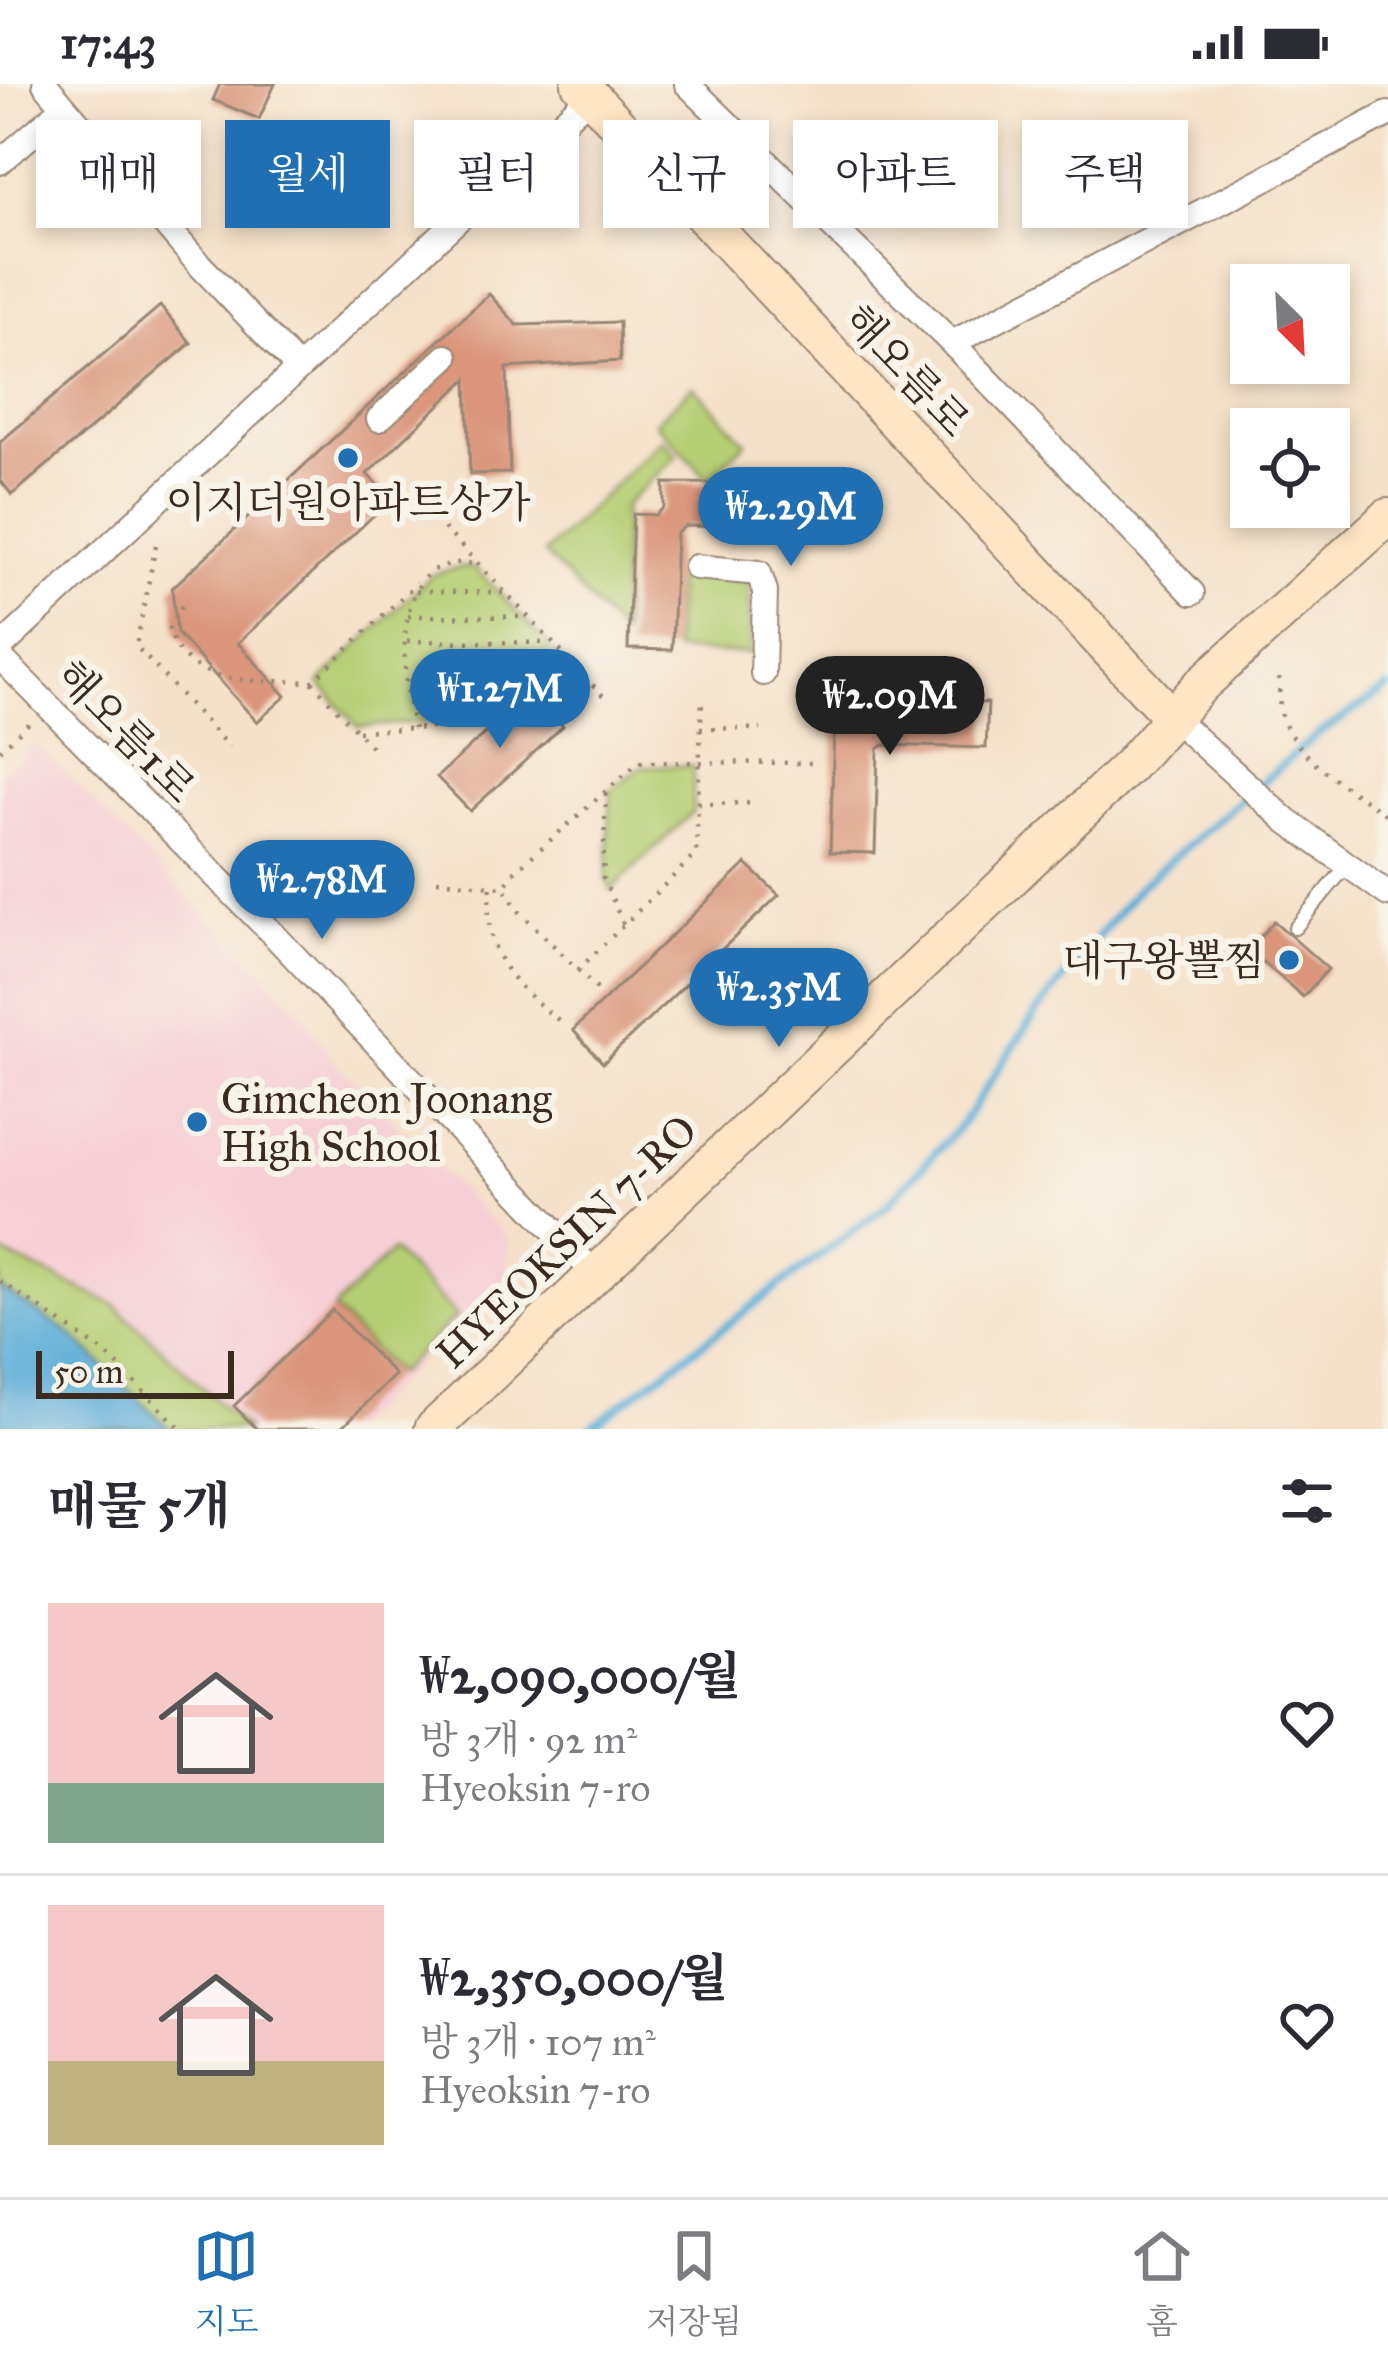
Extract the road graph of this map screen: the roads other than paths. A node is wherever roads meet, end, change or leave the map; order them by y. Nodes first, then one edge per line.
1 (45, 84) edge
2 (687, 84) edge
3 (585, 90) edge
4 (64, 107) junction
5 (1388, 114) edge
6 (0, 162) edge
7 (952, 343) junction
8 (446, 357) dead end
9 (298, 368) junction
10 (380, 419) dead end
11 (1388, 517) edge
12 (696, 567) dead end
13 (1192, 593) dead end
14 (0, 652) edge
15 (763, 673) dead end
16 (1172, 716) junction
17 (1345, 868) junction
18 (1388, 894) edge
19 (1295, 928) dead end
20 (596, 1275) junction
21 (434, 1429) edge

1 - 4 street
2 - 7 street
3 - 9 street
3 - 16 street, 해오름로
4 - 6 street
4 - 9 street
5 - 7 street
7 - 13 street
8 - 10 street
9 - 14 street
11 - 16 street, HYEOKSIN 7-RO
12 - 15 street
14 - 20 street, 해오름1로
16 - 17 street
16 - 20 street, HYEOKSIN 7-RO
17 - 18 street
17 - 19 lane
20 - 21 street, HYEOKSIN 7-RO

